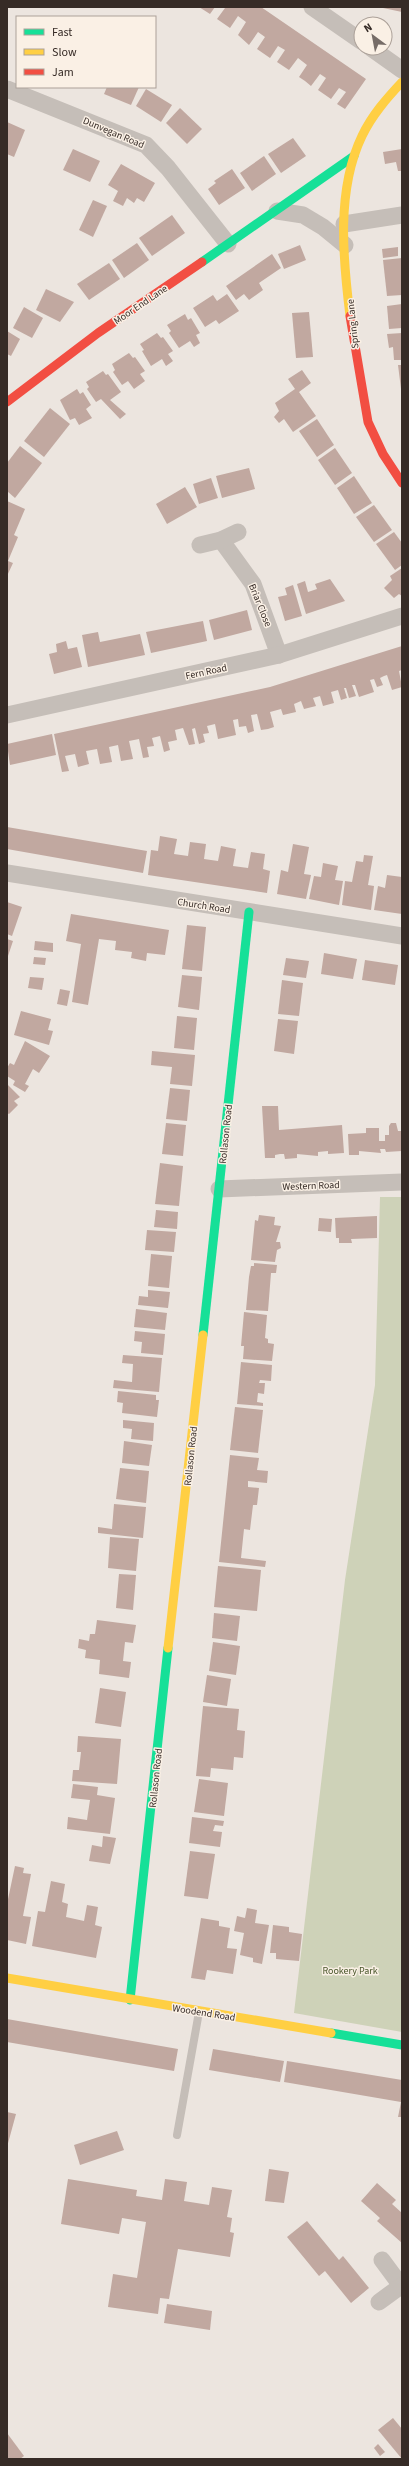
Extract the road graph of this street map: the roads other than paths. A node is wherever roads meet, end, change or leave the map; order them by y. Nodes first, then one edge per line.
1 (312, 7) edge
2 (353, 35) edge
3 (382, 56) edge
4 (402, 70) edge
5 (402, 82) edge
6 (7, 88) edge
7 (354, 156) junction
8 (277, 211) junction
9 (402, 215) edge
10 (344, 224) junction
11 (228, 244) junction
12 (345, 245) junction
13 (7, 402) edge
14 (402, 483) edge
15 (238, 532) dead end
16 (221, 540) junction
17 (200, 545) dead end
18 (402, 616) edge
19 (279, 655) junction
20 (7, 715) edge
21 (7, 873) edge
22 (249, 912) junction
23 (402, 936) edge
24 (402, 1182) edge
25 (219, 1189) junction
26 (7, 1978) edge
27 (130, 2000) junction
28 (199, 2011) junction
29 (402, 2045) edge
30 (177, 2135) dead end
31 (382, 2260) dead end
32 (402, 2286) edge
33 (379, 2302) dead end

1 - 2 street
3 - 4 street
5 - 7 street
6 - 11 street, Dunvegan Road
7 - 8 street, Moor End Lane
7 - 10 street, Spring Lane
8 - 11 street, Moor End Lane
8 - 12 street
9 - 10 street
10 - 12 street, Spring Lane
11 - 13 street, Moor End Lane
12 - 14 street, Spring Lane
15 - 16 street
16 - 17 street
16 - 19 street, Briar Close
18 - 19 street, Fern Road
19 - 20 street, Fern Road
21 - 22 street, Church Road
22 - 23 street, Church Road
22 - 25 street, Rollason Road
24 - 25 street, Western Road
25 - 27 street, Rollason Road
26 - 27 street, Woodend Road
27 - 28 street, Woodend Road
28 - 29 street, Woodend Road
28 - 30 lane
31 - 32 street
32 - 33 street

